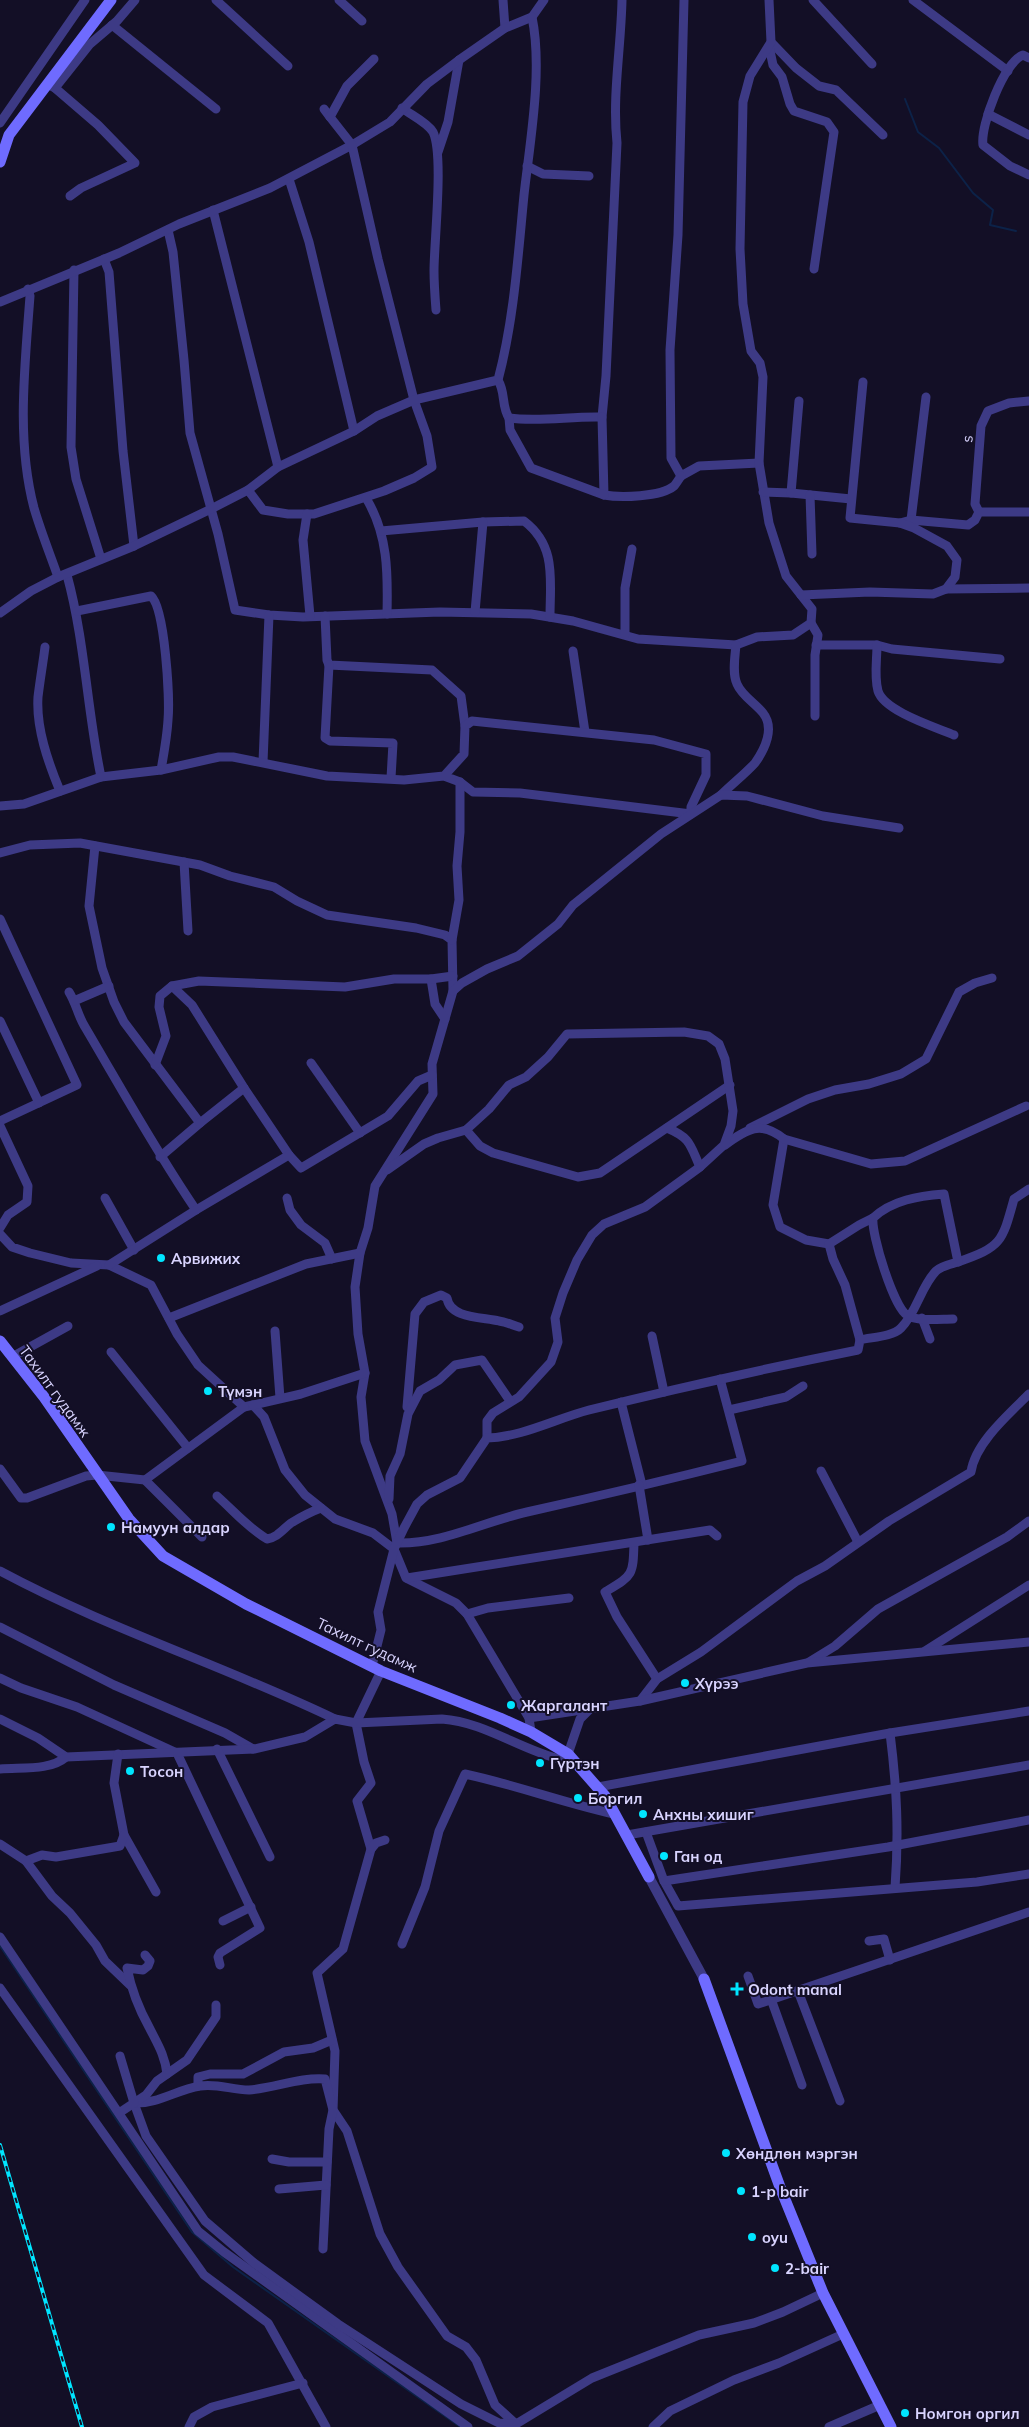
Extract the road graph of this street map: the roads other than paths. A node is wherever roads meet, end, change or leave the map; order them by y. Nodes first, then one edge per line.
1 (85, 0) edge
2 (111, 0) edge
3 (135, 0) edge
4 (216, 0) edge
5 (339, 0) edge
6 (503, 0) edge
7 (544, 0) edge
8 (622, 0) edge
9 (684, 0) edge
10 (769, 0) edge
11 (813, 0) edge
12 (913, 0) edge
13 (532, 17) junction
14 (362, 21) dead end
15 (112, 25) junction
16 (505, 28) junction
17 (770, 44) junction
18 (1029, 58) edge
19 (374, 59) dead end
20 (459, 60) junction
21 (872, 64) dead end
22 (288, 66) dead end
23 (1008, 71) junction
24 (51, 87) junction
25 (402, 108) junction
26 (216, 109) dead end
27 (324, 109) dead end
28 (988, 114) junction
29 (330, 117) junction
30 (0, 123) edge
31 (883, 135) dead end
32 (1029, 135) edge
33 (352, 145) junction
34 (437, 155) junction
35 (0, 162) edge
36 (528, 166) junction
37 (1029, 175) edge
38 (589, 176) dead end
39 (289, 179) junction
40 (70, 196) dead end
41 (213, 210) junction
42 (168, 230) junction
43 (104, 259) junction
44 (814, 269) dead end
45 (74, 270) junction
46 (28, 289) junction
47 (0, 302) edge
48 (436, 310) dead end
49 (498, 380) junction
50 (863, 382) dead end
51 (926, 397) dead end
52 (414, 400) junction
53 (799, 401) dead end
54 (1029, 401) edge
55 (602, 417) junction
56 (509, 418) junction
57 (354, 431) junction
58 (758, 463) junction
59 (278, 467) junction
60 (680, 476) junction
61 (248, 490) junction
62 (763, 492) junction
63 (791, 493) junction
64 (604, 495) junction
65 (810, 495) junction
66 (366, 498) junction
67 (851, 499) junction
68 (210, 509) junction
69 (979, 512) junction
70 (1029, 512) edge
71 (307, 514) junction
72 (912, 520) junction
73 (483, 522) junction
74 (900, 523) junction
75 (381, 531) junction
76 (134, 546) junction
77 (632, 549) dead end
78 (812, 554) dead end
79 (100, 559) junction
80 (62, 576) junction
81 (1029, 588) edge
82 (946, 589) junction
83 (801, 595) junction
84 (77, 611) junction
85 (475, 612) junction
86 (0, 613) edge
87 (387, 614) junction
88 (269, 615) junction
89 (310, 616) junction
90 (325, 616) junction
91 (550, 617) junction
92 (810, 623) junction
93 (625, 634) junction
94 (877, 644) junction
95 (736, 645) junction
96 (816, 645) junction
97 (45, 647) dead end
98 (573, 652) dead end
99 (1000, 659) dead end
100 (330, 665) junction
101 (815, 716) dead end
102 (465, 726) junction
103 (585, 732) junction
104 (954, 735) dead end
105 (263, 762) junction
106 (161, 770) junction
107 (444, 776) junction
108 (101, 777) junction
109 (391, 778) junction
110 (460, 782) junction
111 (60, 791) junction
112 (721, 795) junction
113 (0, 806) edge
114 (691, 814) junction
115 (898, 828) dead end
116 (95, 846) junction
117 (0, 853) edge
118 (184, 862) junction
119 (0, 919) edge
120 (188, 931) dead end
121 (452, 940) junction
122 (453, 976) junction
123 (992, 978) dead end
124 (431, 979) junction
125 (109, 986) junction
126 (172, 986) junction
127 (453, 991) junction
128 (69, 992) dead end
129 (74, 1001) junction
130 (446, 1019) junction
131 (0, 1021) edge
132 (311, 1063) dead end
133 (155, 1065) junction
134 (432, 1075) junction
135 (730, 1085) junction
136 (244, 1088) junction
137 (40, 1103) junction
138 (1028, 1107) edge
139 (0, 1121) edge
140 (200, 1123) junction
141 (0, 1126) edge
142 (667, 1128) junction
143 (750, 1128) junction
144 (466, 1130) junction
145 (360, 1133) junction
146 (784, 1139) junction
147 (724, 1146) junction
148 (290, 1155) junction
149 (160, 1156) junction
150 (700, 1167) junction
151 (374, 1186) junction
152 (1029, 1189) edge
153 (105, 1198) dead end
154 (287, 1198) dead end
155 (196, 1210) junction
156 (873, 1218) junction
157 (0, 1228) edge
158 (0, 1234) edge
159 (829, 1244) junction
160 (134, 1250) junction
161 (360, 1253) junction
162 (332, 1259) junction
163 (958, 1262) junction
164 (104, 1265) junction
165 (0, 1310) edge
166 (908, 1317) junction
167 (169, 1318) junction
168 (922, 1318) junction
169 (953, 1319) dead end
170 (68, 1326) dead end
171 (519, 1327) dead end
172 (275, 1331) dead end
173 (652, 1336) dead end
174 (930, 1339) dead end
175 (860, 1340) junction
176 (0, 1341) edge
177 (111, 1352) dead end
178 (12, 1357) junction
179 (365, 1373) junction
180 (720, 1380) junction
181 (803, 1386) dead end
182 (664, 1392) junction
183 (1029, 1394) edge
184 (280, 1398) junction
185 (510, 1401) junction
186 (621, 1402) junction
187 (248, 1406) junction
188 (729, 1410) junction
189 (406, 1422) junction
190 (486, 1438) junction
191 (188, 1448) junction
192 (0, 1469) edge
193 (821, 1470) dead end
194 (97, 1474) junction
195 (145, 1480) junction
196 (641, 1485) junction
197 (217, 1496) dead end
198 (388, 1504) junction
199 (321, 1508) junction
200 (1029, 1521) edge
201 (717, 1536) dead end
202 (202, 1538) dead end
203 (648, 1540) junction
204 (858, 1542) junction
205 (634, 1543) junction
206 (396, 1546) junction
207 (0, 1571) edge
208 (406, 1578) junction
209 (1029, 1585) edge
210 (570, 1598) dead end
211 (467, 1614) junction
212 (0, 1627) edge
213 (1029, 1642) edge
214 (923, 1652) junction
215 (807, 1663) junction
216 (376, 1668) junction
217 (0, 1678) edge
218 (657, 1679) junction
219 (640, 1701) junction
220 (590, 1709) junction
221 (1029, 1711) edge
222 (529, 1718) junction
223 (0, 1719) edge
224 (334, 1719) junction
225 (356, 1723) junction
226 (531, 1732) junction
227 (890, 1733) junction
228 (217, 1749) junction
229 (254, 1749) junction
230 (118, 1754) junction
231 (177, 1754) junction
232 (568, 1754) junction
233 (66, 1757) junction
234 (1029, 1765) edge
235 (0, 1769) edge
236 (598, 1787) junction
237 (897, 1788) junction
238 (614, 1814) junction
239 (1029, 1820) edge
240 (646, 1832) junction
241 (124, 1835) junction
242 (627, 1835) junction
243 (385, 1840) dead end
244 (898, 1843) junction
245 (0, 1844) edge
246 (371, 1849) junction
247 (270, 1858) dead end
248 (26, 1861) junction
249 (1029, 1874) edge
250 (649, 1877) joint
251 (664, 1881) junction
252 (895, 1888) junction
253 (156, 1892) dead end
254 (251, 1907) junction
255 (1029, 1912) edge
256 (223, 1920) dead end
257 (0, 1937) edge
258 (868, 1941) dead end
259 (402, 1944) dead end
260 (145, 1955) dead end
261 (890, 1960) junction
262 (220, 1965) dead end
263 (748, 1976) dead end
264 (704, 1979) joint
265 (130, 1985) junction
266 (0, 1988) edge
267 (798, 1991) junction
268 (771, 1999) junction
269 (216, 2005) dead end
270 (332, 2040) junction
271 (120, 2056) dead end
272 (167, 2074) junction
273 (802, 2085) dead end
274 (198, 2086) junction
275 (840, 2101) dead end
276 (134, 2103) junction
277 (332, 2110) junction
278 (119, 2113) junction
279 (272, 2159) dead end
280 (327, 2162) junction
281 (326, 2185) junction
282 (279, 2189) dead end
283 (323, 2249) dead end
284 (823, 2293) junction
285 (843, 2334) junction
286 (303, 2383) junction
287 (880, 2405) junction
288 (516, 2424) junction
289 (189, 2427) edge
290 (326, 2427) edge
291 (468, 2427) edge
292 (654, 2427) edge
293 (829, 2427) edge
294 (891, 2427) edge

1 - 30 street
2 - 24 main road
3 - 15 street
4 - 22 street
5 - 14 street
6 - 16 street
7 - 13 street
8 - 55 street
9 - 60 street
10 - 17 street
11 - 21 street
12 - 23 street
13 - 16 street
13 - 36 street
15 - 24 street
15 - 26 street
16 - 20 street
17 - 31 street
17 - 44 street
17 - 58 street
18 - 23 street
19 - 29 street
20 - 25 street
20 - 34 street
23 - 28 street
24 - 35 main road
24 - 40 street
25 - 33 street
25 - 34 street
27 - 29 street
28 - 32 street
28 - 37 street
29 - 33 street
33 - 39 street
33 - 52 street
34 - 48 street
36 - 38 street
36 - 49 street
39 - 41 street
39 - 57 street
41 - 42 street
41 - 59 street
42 - 43 street
42 - 68 street
43 - 45 street
43 - 76 street
45 - 46 street
45 - 79 street
46 - 47 street
46 - 80 street
49 - 52 street
49 - 56 street
50 - 67 street
51 - 72 street
52 - 57 street
52 - 66 street
53 - 63 street
54 - 69 street, s
55 - 56 street
55 - 64 street
56 - 64 street
57 - 59 street
58 - 60 street
58 - 62 street
59 - 61 street
60 - 64 street
61 - 68 street
61 - 71 street
62 - 63 street
62 - 83 street
63 - 65 street
65 - 67 street
65 - 78 street
66 - 71 street
66 - 75 street
67 - 74 street
68 - 76 street
68 - 88 street
69 - 70 street
69 - 72 street
71 - 89 street
72 - 74 street
73 - 75 street
73 - 85 street
73 - 91 street
74 - 82 street
75 - 87 street
76 - 79 street
77 - 93 street
79 - 80 street
80 - 84 street
80 - 86 street
81 - 82 street
82 - 83 street
83 - 92 street
84 - 106 street
84 - 108 street
85 - 87 street
85 - 91 street
87 - 90 street
88 - 89 street
88 - 105 street
89 - 90 street
90 - 100 street
91 - 93 street
92 - 95 street
92 - 96 street
93 - 95 street
94 - 96 street
94 - 99 street
94 - 104 street
95 - 112 street
96 - 101 street
97 - 111 street
98 - 103 street
100 - 102 street
100 - 109 street
102 - 103 street
102 - 107 street
103 - 114 street
105 - 106 street
105 - 109 street
106 - 108 street
107 - 109 street
107 - 110 street
108 - 111 street
110 - 114 street
110 - 121 street
111 - 113 street
112 - 114 street
112 - 115 street
114 - 127 street
116 - 117 street
116 - 118 street
116 - 125 street
118 - 120 street
118 - 121 street
119 - 137 street
121 - 122 street
122 - 124 street
122 - 127 street
123 - 143 street
124 - 126 street
124 - 130 street
125 - 129 street
125 - 133 street
126 - 133 street
126 - 136 street
127 - 130 street
128 - 129 street
129 - 149 street
130 - 134 street
131 - 137 street
132 - 145 street
133 - 140 street
134 - 145 street
134 - 151 street
135 - 142 street
135 - 144 street
135 - 147 street
136 - 140 street
136 - 148 street
137 - 139 street
138 - 146 street
140 - 149 street
141 - 157 street
142 - 144 street
142 - 150 street
143 - 146 street
143 - 147 street
144 - 151 street
145 - 148 street
146 - 159 street
147 - 150 street
148 - 155 street
149 - 155 street
150 - 185 street
151 - 161 street
152 - 163 street
153 - 160 street
154 - 162 street
155 - 160 street
156 - 159 street
156 - 163 street
156 - 166 street
158 - 164 street
159 - 175 street
160 - 164 street
161 - 162 street
161 - 179 street
162 - 167 street
163 - 166 street
164 - 165 street
164 - 167 street
166 - 168 street
166 - 175 street
167 - 187 street
168 - 169 street
168 - 174 street
170 - 178 street
171 - 189 street
172 - 184 street
173 - 182 street
175 - 180 street
176 - 178 main road, Тахилт гудамж
177 - 191 street
178 - 194 main road, Тахилт гудамж
179 - 184 street
179 - 198 street
180 - 182 street
180 - 188 street
181 - 188 street
182 - 186 street
183 - 204 street
184 - 187 street
185 - 189 street
185 - 190 street
186 - 190 street
186 - 196 street
187 - 191 street
187 - 199 street
188 - 196 street
189 - 198 street
190 - 206 street
191 - 195 street
192 - 194 street
193 - 204 street
194 - 195 street
194 - 216 main road, Тахилт гудамж
195 - 202 street
196 - 203 street
196 - 206 street
197 - 199 street
198 - 206 street
199 - 206 street
200 - 215 street
201 - 203 street
203 - 205 street
204 - 218 street
205 - 208 street
205 - 218 street
206 - 208 street
206 - 216 street
207 - 224 street
208 - 211 street
209 - 214 street
210 - 211 street
211 - 222 street
212 - 229 street
213 - 214 street
214 - 215 street
215 - 219 street
216 - 225 street
216 - 226 main road, Тахилт гудамж
217 - 231 street
218 - 219 street
219 - 220 street
220 - 222 street
220 - 232 street
221 - 227 street
222 - 226 street
223 - 233 street
224 - 225 street
224 - 229 street
225 - 232 street
225 - 246 street
226 - 232 main road, Тахилт гудамж
227 - 236 street
227 - 237 street
228 - 229 street
228 - 231 street
228 - 247 street
230 - 231 street
230 - 233 street
230 - 241 street
231 - 254 street
232 - 236 main road, Тахилт гудамж
233 - 235 street
234 - 237 street
236 - 238 main road, Тахилт гудамж
237 - 240 street
237 - 244 street
238 - 242 main road, Тахилт гудамж
238 - 259 street
239 - 244 street
240 - 242 street
240 - 251 street
241 - 248 street
241 - 253 street
242 - 250 main road, Тахилт гудамж
243 - 246 street
244 - 251 street
244 - 252 street
245 - 248 street
246 - 270 street
248 - 265 street
249 - 252 street
250 - 264 street, Тахилт гудамж
251 - 252 street
254 - 256 street
254 - 262 street
255 - 261 street
257 - 278 street
258 - 261 street
260 - 265 street
261 - 267 street
263 - 268 street
264 - 284 main road
265 - 272 street
266 - 286 street
267 - 268 street
267 - 275 street
268 - 273 street
269 - 272 street
270 - 274 street
270 - 277 street
271 - 276 street
272 - 276 street
274 - 276 street
274 - 277 street
276 - 278 street
276 - 288 street
277 - 280 street
277 - 288 street
278 - 291 street
279 - 280 street
280 - 281 street
281 - 282 street
281 - 283 street
284 - 285 main road
284 - 288 street
285 - 287 main road
285 - 292 street
286 - 289 street
286 - 290 street
287 - 293 street
287 - 294 main road

